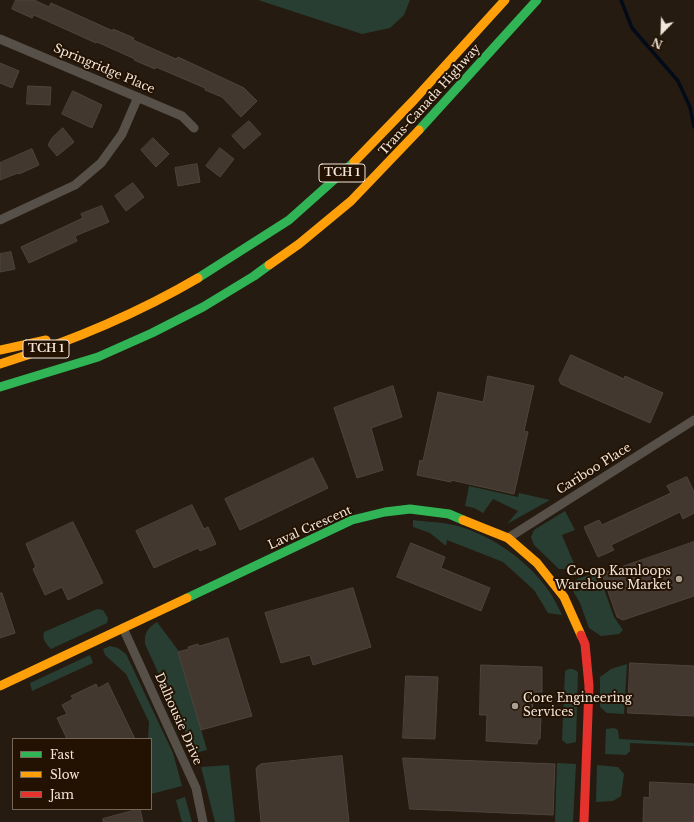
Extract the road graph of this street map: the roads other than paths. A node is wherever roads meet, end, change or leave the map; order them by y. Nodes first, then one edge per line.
1 (505, 0) edge
2 (537, 0) edge
3 (0, 39) edge
4 (138, 97) junction
5 (194, 128) dead end
6 (0, 220) edge
7 (91, 331) junction
8 (0, 350) edge
9 (0, 364) edge
10 (0, 387) edge
11 (694, 420) edge
12 (508, 538) junction
13 (123, 628) junction
14 (0, 686) edge
15 (203, 822) edge
16 (584, 822) edge

1 - 7 main road, Trans-Canada Highway / TCH 1
2 - 10 main road, Trans-Canada Highway / TCH 1
3 - 4 street, Springridge Place
4 - 5 street, Springridge Place
4 - 6 street
7 - 8 main road
7 - 9 main road, Trans-Canada Highway / TCH 1
11 - 12 street, Cariboo Place
12 - 13 main road, Laval Crescent
12 - 16 main road, Laval Crescent
13 - 14 main road, Laval Crescent
13 - 15 street, Dalhousie Drive

